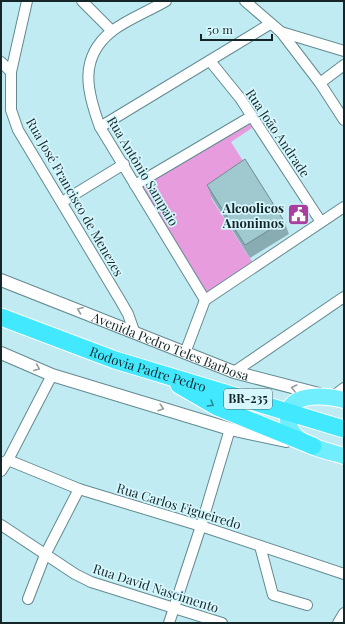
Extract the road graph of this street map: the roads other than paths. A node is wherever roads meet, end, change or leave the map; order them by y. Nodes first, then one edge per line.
1 (27, 1) edge
2 (82, 1) edge
3 (145, 1) edge
4 (166, 1) edge
5 (246, 1) edge
6 (152, 10) junction
7 (270, 24) junction
8 (112, 31) junction
9 (281, 32) junction
10 (344, 51) edge
11 (210, 61) junction
12 (1, 62) edge
13 (344, 64) edge
14 (11, 72) junction
15 (320, 83) junction
16 (252, 116) junction
17 (344, 120) edge
18 (100, 127) junction
19 (124, 164) junction
20 (135, 185) junction
21 (62, 202) junction
22 (344, 207) edge
23 (321, 222) junction
24 (1, 280) edge
25 (344, 297) edge
26 (205, 300) junction
27 (1, 316) edge
28 (134, 331) junction
29 (1, 353) edge
30 (185, 353) junction
31 (153, 370) junction
32 (234, 372) junction
33 (52, 375) junction
34 (340, 395) edge
35 (289, 412) junction
36 (230, 429) junction
37 (344, 429) edge
38 (313, 446) junction
39 (344, 456) edge
40 (4, 462) edge
41 (1, 471) edge
42 (79, 489) junction
43 (1, 525) edge
44 (201, 526) junction
45 (260, 546) junction
46 (45, 555) junction
47 (344, 574) edge
48 (28, 599) dead end
49 (307, 605) dead end
50 (174, 607) junction
51 (344, 613) edge
52 (169, 623) edge
53 (222, 623) edge
54 (338, 623) edge

1 - 14 street, Rua José Francisco de Menezes
2 - 8 street
3 - 6 street
4 - 6 street
5 - 7 street
6 - 8 street
7 - 9 street
7 - 11 street
8 - 18 street, Rua Antônio Sampaio
9 - 10 street
9 - 15 street
11 - 16 street, Rua João Andrade
11 - 18 street
12 - 14 street
13 - 15 street
14 - 21 street, Rua José Francisco de Menezes
15 - 17 street
16 - 20 street
16 - 23 street, Rua João Andrade
18 - 19 street, Rua Antônio Sampaio
19 - 20 street, Rua Antônio Sampaio
19 - 21 street
20 - 26 street, Rua Antônio Sampaio
21 - 28 street, Rua José Francisco de Menezes
22 - 23 street
23 - 26 street
28 -> 24 street, Avenida Pedro Teles Barbosa
25 - 32 street
26 - 30 street
27 - 31 highway, Rodovia Padre Pedro / BR-235
28 - 30 street, Avenida Pedro Teles Barbosa
29 -> 33 street
30 - 32 street, Avenida Pedro Teles Barbosa
31 - 35 highway, Rodovia Padre Pedro / BR-235
31 -> 38 highway
34 -> 32 street, Avenida Pedro Teles Barbosa
33 -> 36 street
33 - 40 street
34 - 35 main road
35 - 37 highway, Rodovia Padre Pedro / BR-235
35 - 38 main road
36 - 38 street
36 - 44 street
38 - 39 main road
40 - 41 street
40 - 42 street, Rua Carlos Figueiredo
42 - 44 street, Rua Carlos Figueiredo
42 - 46 street
43 - 46 street, Rua David Nascimento
44 - 45 street, Rua Carlos Figueiredo
44 - 50 street
45 - 47 street, Rua Carlos Figueiredo
45 - 49 street
46 - 48 street
46 - 50 street, Rua David Nascimento
50 - 52 street
50 - 53 street, Rua David Nascimento
51 - 54 street

